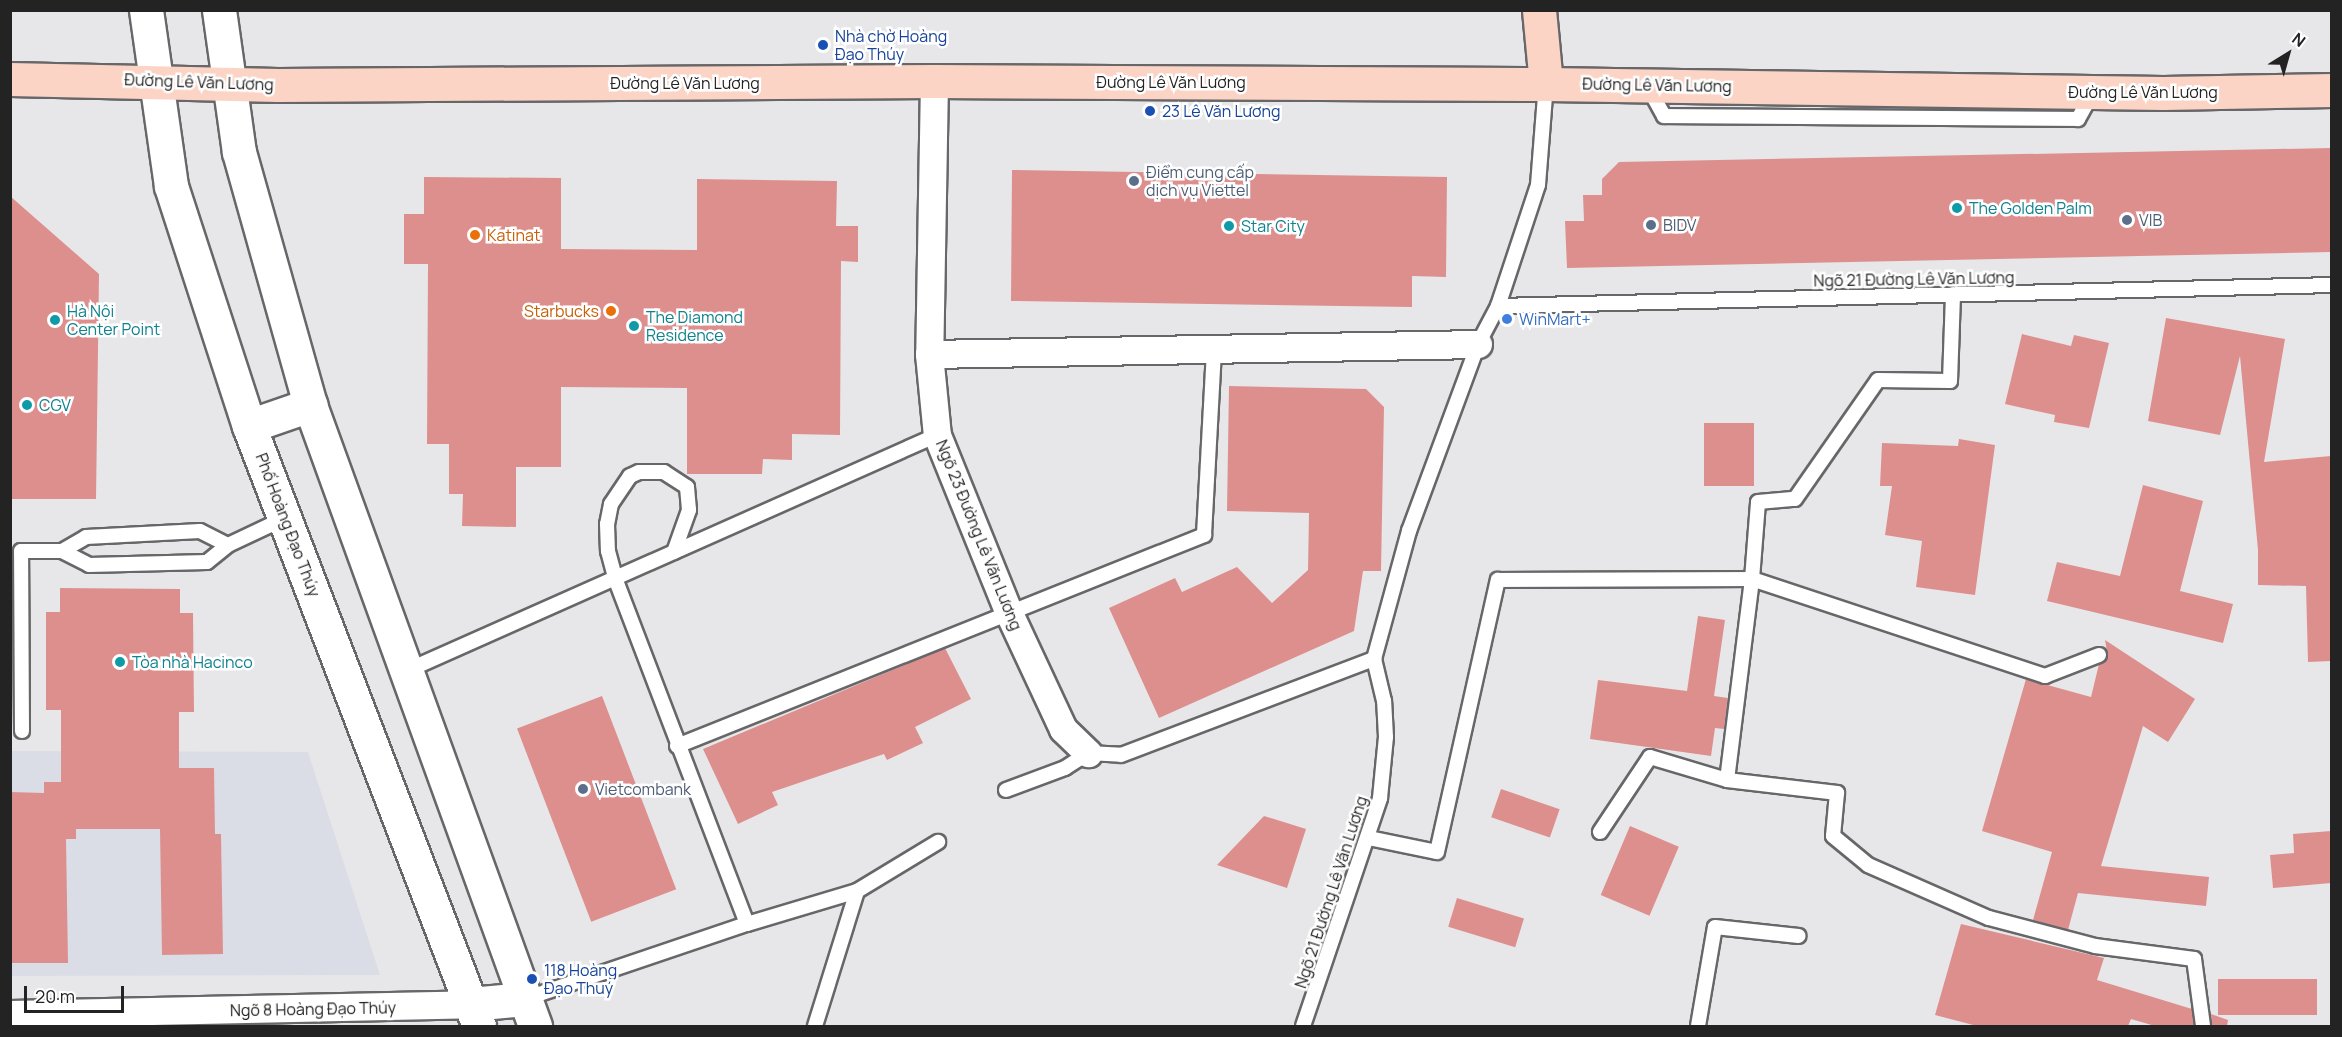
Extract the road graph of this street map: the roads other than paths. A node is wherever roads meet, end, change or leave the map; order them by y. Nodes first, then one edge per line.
1 (146, 10) edge
2 (219, 10) edge
3 (1539, 10) edge
4 (10, 79) edge
5 (156, 81) junction
6 (934, 81) junction
7 (231, 84) junction
8 (1546, 84) junction
9 (2331, 90) edge
10 (2331, 285) edge
11 (1953, 294) junction
12 (1498, 306) junction
13 (1478, 344) junction
14 (1214, 349) junction
15 (929, 354) junction
16 (310, 405) junction
17 (249, 426) junction
18 (937, 435) junction
19 (285, 518) junction
20 (228, 545) junction
21 (62, 550) junction
22 (674, 552) junction
23 (615, 578) junction
24 (1752, 579) junction
25 (1008, 611) junction
26 (2099, 655) dead end
27 (1374, 659) junction
28 (406, 671) junction
29 (22, 731) dead end
30 (677, 746) junction
31 (1088, 753) junction
32 (1727, 780) junction
33 (1006, 790) dead end
34 (1600, 832) dead end
35 (1369, 838) junction
36 (938, 842) dead end
37 (857, 891) junction
38 (747, 924) junction
39 (1799, 936) dead end
40 (530, 1013) edge
41 (10, 1014) edge
42 (475, 1015) edge
43 (815, 1026) edge
44 (1303, 1026) edge
45 (1698, 1026) edge
46 (2203, 1026) edge

1 - 5 main road, Phố Hoàng Đạo Thúy
2 - 7 main road
3 - 8 main road
4 - 5 main road, Đường Lê Văn Lương
5 - 7 main road, Đường Lê Văn Lương
5 - 17 main road, Phố Hoàng Đạo Thúy
6 - 7 main road, Đường Lê Văn Lương
6 - 8 main road, Đường Lê Văn Lương
6 - 15 street, Ngõ 23 Đường Lê Văn Lương
7 - 16 main road
8 - 9 main road, Đường Lê Văn Lương
8 - 12 lane, Ngõ 21 Đường Lê Văn Lương
10 - 11 lane, Ngõ 21 Đường Lê Văn Lương
11 - 12 lane, Ngõ 21 Đường Lê Văn Lương
11 - 24 lane
12 - 13 lane, Ngõ 21 Đường Lê Văn Lương
13 - 14 street
13 - 27 lane, Ngõ 21 Đường Lê Văn Lương
14 - 15 street
14 - 25 lane
15 - 18 street, Ngõ 23 Đường Lê Văn Lương
16 - 17 main road
16 - 28 main road
17 - 19 main road, Phố Hoàng Đạo Thúy
18 - 22 lane
18 - 25 street, Ngõ 23 Đường Lê Văn Lương
19 - 20 lane
19 - 42 main road, Phố Hoàng Đạo Thúy
20 - 21 lane
20 - 21 lane
21 - 29 lane
22 - 23 lane
22 - 23 lane
23 - 28 lane
23 - 30 lane
24 - 26 lane
24 - 32 lane
24 - 35 lane
25 - 30 lane
25 - 31 street, Ngõ 23 Đường Lê Văn Lương
27 - 31 lane
27 - 35 lane, Ngõ 21 Đường Lê Văn Lương
28 - 40 main road
30 - 38 lane
31 - 33 lane
32 - 34 lane
32 - 46 lane
35 - 44 lane, Ngõ 21 Đường Lê Văn Lương
36 - 37 lane
37 - 38 lane
37 - 43 lane
38 - 40 lane
39 - 45 lane
40 - 42 main road
41 - 42 street, Ngõ 8 Hoàng Đạo Thúy

